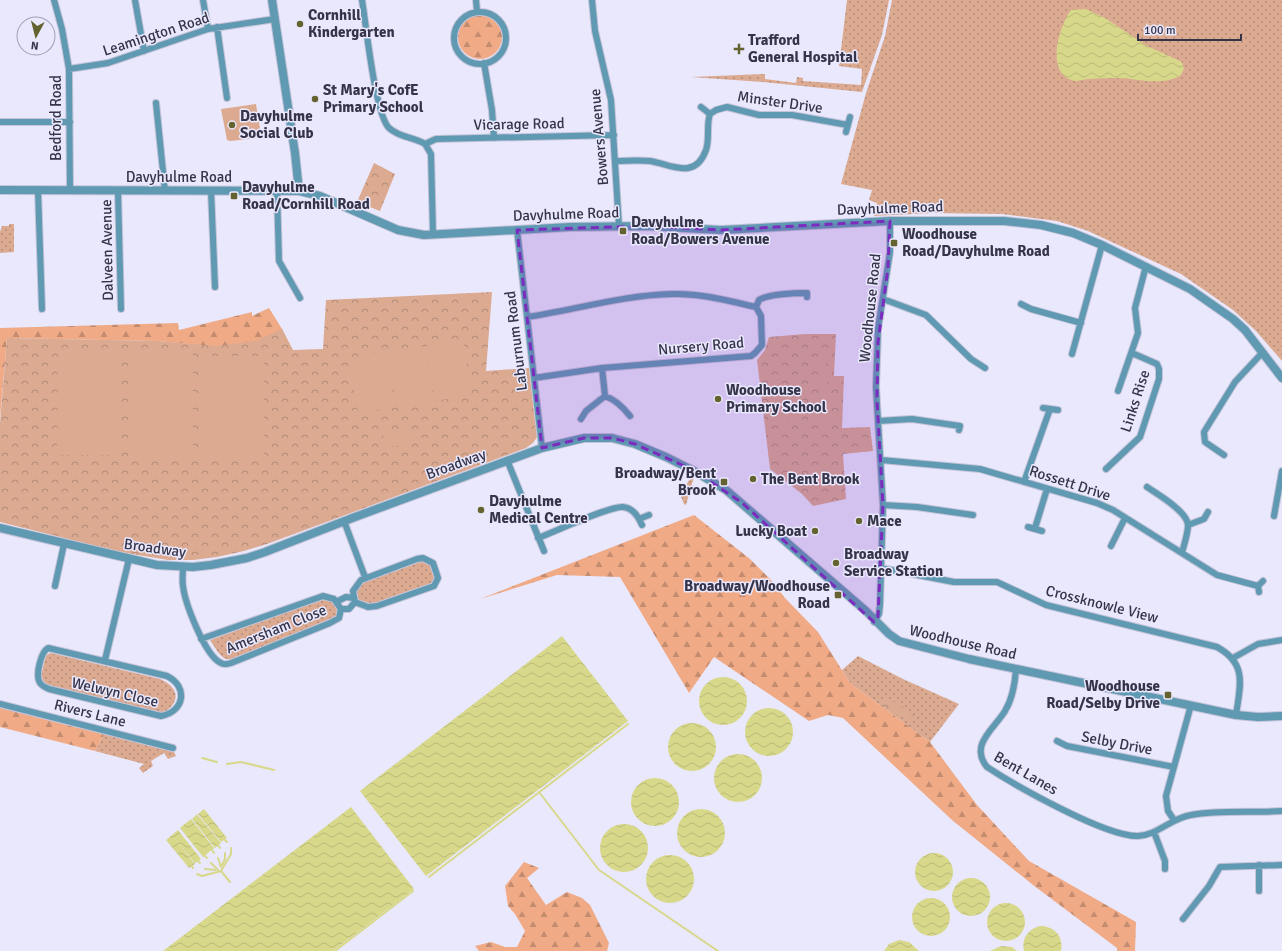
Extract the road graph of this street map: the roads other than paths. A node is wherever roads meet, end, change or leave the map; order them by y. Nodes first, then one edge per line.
1 (54, 0) edge
2 (135, 0) edge
3 (203, 0) edge
4 (272, 0) edge
5 (362, 0) edge
6 (476, 0) edge
7 (592, 0) edge
8 (477, 12) junction
9 (275, 19) junction
10 (217, 28) junction
11 (208, 29) junction
12 (144, 51) junction
13 (484, 63) junction
14 (69, 68) junction
15 (227, 98) dead end
16 (156, 103) dead end
17 (701, 107) dead end
18 (710, 114) junction
19 (850, 118) dead end
20 (0, 122) edge
21 (70, 122) junction
22 (848, 125) junction
23 (846, 132) dead end
24 (614, 135) junction
25 (494, 138) junction
26 (425, 144) junction
27 (616, 161) junction
28 (0, 190) edge
29 (38, 190) junction
30 (70, 190) junction
31 (211, 190) junction
32 (118, 191) junction
33 (165, 191) junction
34 (277, 191) junction
35 (299, 191) junction
36 (890, 221) junction
37 (619, 226) junction
38 (518, 230) junction
39 (433, 234) junction
40 (1102, 244) junction
41 (1146, 266) junction
42 (215, 287) dead end
43 (807, 297) dead end
44 (300, 298) dead end
45 (883, 299) junction
46 (1021, 304) dead end
47 (756, 307) junction
48 (42, 309) dead end
49 (121, 309) dead end
50 (527, 318) junction
51 (1081, 323) junction
52 (1263, 352) junction
53 (1132, 353) junction
54 (1072, 354) dead end
55 (602, 368) junction
56 (985, 368) dead end
57 (534, 378) junction
58 (1282, 378) edge
59 (1118, 391) dead end
60 (605, 396) junction
61 (1043, 408) dead end
62 (1050, 409) junction
63 (1058, 410) dead end
64 (630, 416) dead end
65 (581, 419) dead end
66 (878, 421) junction
67 (959, 430) dead end
68 (542, 448) junction
69 (1224, 456) dead end
70 (506, 460) junction
71 (881, 460) junction
72 (1106, 469) dead end
73 (1282, 471) edge
74 (1024, 482) junction
75 (1147, 487) dead end
76 (1047, 489) junction
77 (883, 505) junction
78 (1208, 512) dead end
79 (649, 515) dead end
80 (973, 515) dead end
81 (1274, 516) dead end
82 (1125, 518) junction
83 (344, 521) junction
84 (1188, 525) junction
85 (1028, 527) dead end
86 (0, 528) edge
87 (1035, 528) junction
88 (1042, 531) dead end
89 (538, 538) junction
90 (64, 544) junction
91 (1111, 546) dead end
92 (544, 551) dead end
93 (1182, 553) junction
94 (129, 559) junction
95 (184, 567) junction
96 (881, 568) junction
97 (365, 578) junction
98 (55, 586) dead end
99 (1260, 586) dead end
100 (354, 600) junction
101 (339, 606) junction
102 (874, 622) junction
103 (201, 639) junction
104 (1282, 640) edge
105 (1233, 658) junction
106 (105, 660) junction
107 (1016, 669) junction
108 (0, 704) edge
109 (1191, 705) junction
110 (1236, 715) junction
111 (1282, 716) edge
112 (1057, 741) dead end
113 (173, 748) dead end
114 (1174, 767) junction
115 (1282, 811) edge
116 (1174, 820) junction
117 (1154, 832) junction
118 (1259, 865) junction
119 (1282, 865) edge
120 (1165, 869) dead end
121 (1259, 891) dead end
122 (1183, 919) dead end

1 - 14 street, Bedford Road
2 - 12 street
3 - 11 street
4 - 9 street
5 - 26 street
6 - 8 street
7 - 24 street, Bowers Avenue
8 - 13 street
8 - 13 street
9 - 10 street, Leamington Road
9 - 35 street
10 - 11 street, Leamington Road
10 - 15 street
11 - 12 street, Leamington Road
12 - 14 street, Leamington Road
13 - 25 street
14 - 21 street, Bedford Road
16 - 33 street
17 - 18 street
18 - 22 street, Minster Drive
18 - 27 street
19 - 22 street
20 - 21 street
21 - 30 street, Bedford Road
22 - 23 street
24 - 25 street, Vicarage Road
24 - 27 street, Bowers Avenue
25 - 26 street, Vicarage Road
26 - 39 street
27 - 37 street, Bowers Avenue
28 - 29 street, Davyhulme Road
29 - 30 street, Davyhulme Road
29 - 48 street
30 - 32 street, Davyhulme Road
31 - 33 street, Davyhulme Road
31 - 34 street, Davyhulme Road
31 - 42 street
32 - 33 street, Davyhulme Road
32 - 49 street, Dalveen Avenue
34 - 35 street, Davyhulme Road
34 - 44 street
35 - 39 street, Davyhulme Road
36 - 37 street, Davyhulme Road
36 - 40 street, Davyhulme Road
36 - 45 street, Woodhouse Road
37 - 38 street, Davyhulme Road
38 - 39 street, Davyhulme Road
38 - 50 street, Laburnum Road
40 - 41 street, Davyhulme Road
40 - 51 street
41 - 52 street, Davyhulme Road
41 - 53 street
43 - 47 street
45 - 56 street
45 - 66 street, Woodhouse Road
46 - 51 street
47 - 50 street
47 - 55 street, Nursery Road
50 - 57 street, Laburnum Road
51 - 54 street
52 - 58 street, Davyhulme Road
52 - 69 street
53 - 59 street
53 - 72 street, Links Rise
55 - 57 street, Nursery Road
55 - 60 street
57 - 68 street, Laburnum Road
60 - 64 street
60 - 65 street
61 - 62 street
62 - 63 street
62 - 74 street
66 - 67 street
66 - 71 street, Woodhouse Road
68 - 70 street, Broadway
68 - 102 street, Broadway
70 - 83 street, Broadway
70 - 89 street
71 - 74 street, Rossett Drive
71 - 77 street, Woodhouse Road
73 - 81 street
74 - 76 street, Rossett Drive
75 - 84 street
76 - 82 street, Rossett Drive
76 - 87 street
77 - 80 street
77 - 96 street, Woodhouse Road
78 - 84 street
79 - 89 street
82 - 91 street
82 - 93 street, Rossett Drive
83 - 95 street, Broadway
83 - 97 street
84 - 93 street
85 - 87 street
86 - 90 street, Broadway
87 - 88 street
89 - 92 street
90 - 94 street, Broadway
90 - 98 street
93 - 99 street, Rossett Drive
94 - 95 street, Broadway
94 - 106 street, Welwyn Close
95 - 103 street, Amersham Close
96 - 102 street, Woodhouse Road
96 - 105 street, Crossknowle View
97 - 100 street
97 - 100 street
100 - 101 street, Amersham Close
100 - 101 street, Amersham Close
101 - 103 street, Amersham Close
101 - 103 street, Amersham Close
102 - 107 street, Woodhouse Road
104 - 105 street
105 - 110 street
106 - 106 street, Welwyn Close
107 - 109 street, Woodhouse Road
107 - 117 street, Bent Lanes
108 - 113 street, Rivers Lane
109 - 110 street, Woodhouse Road
109 - 114 street
110 - 111 street, Woodhouse Road
112 - 114 street, Selby Drive
114 - 116 street
115 - 116 street, Bent Lanes
116 - 117 street, Bent Lanes
117 - 120 street
118 - 119 street
118 - 121 street
118 - 122 street

